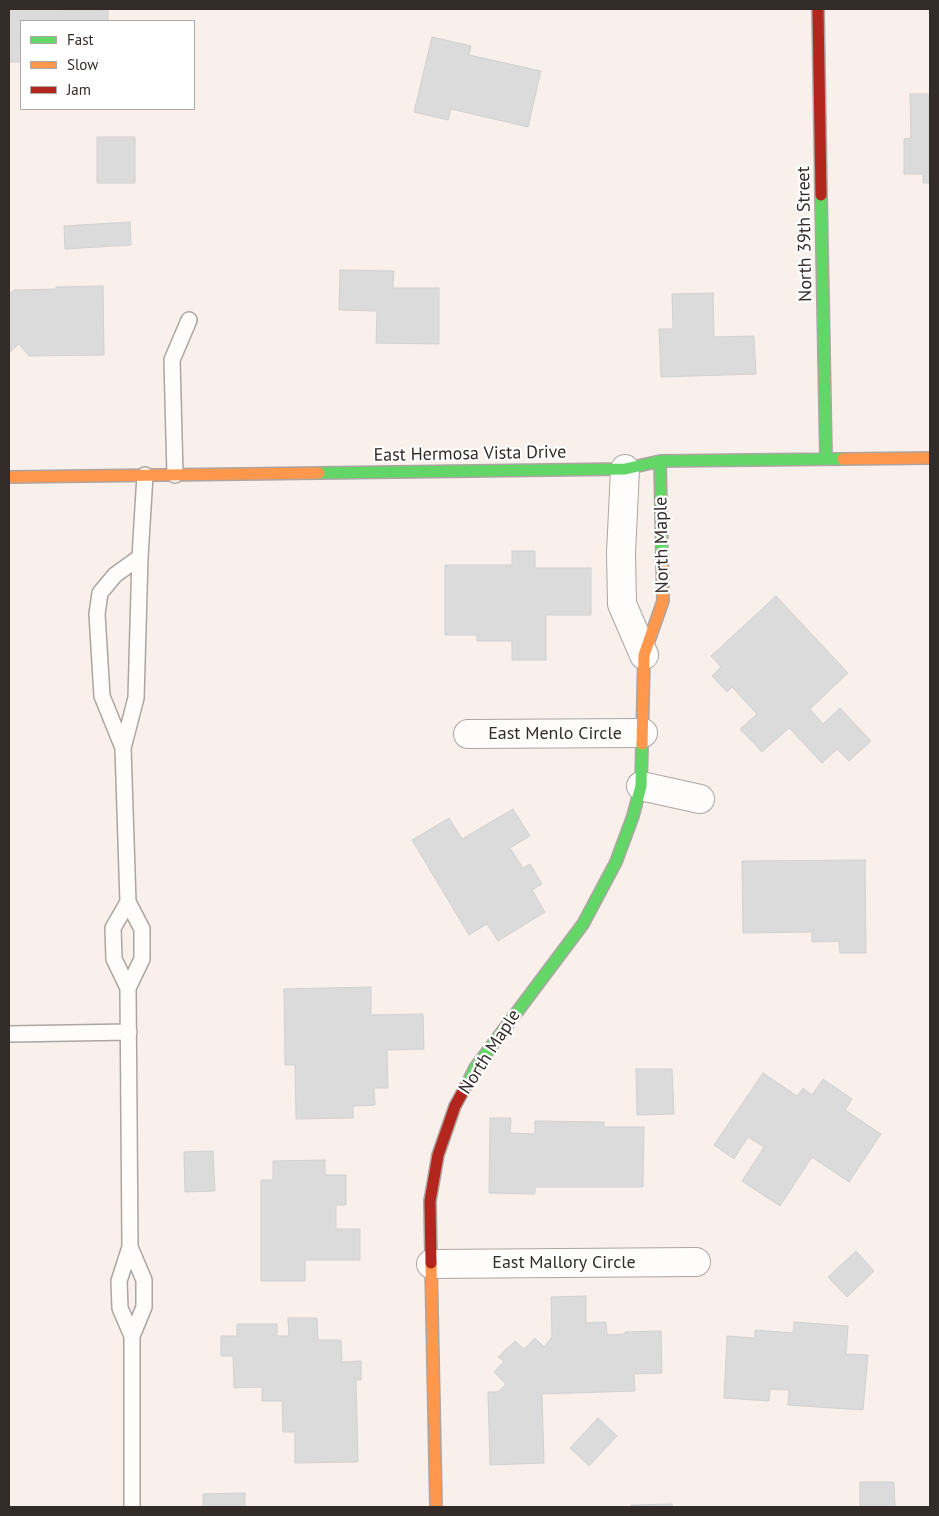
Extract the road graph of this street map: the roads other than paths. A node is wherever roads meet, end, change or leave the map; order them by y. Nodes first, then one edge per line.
1 (818, 9) edge
2 (189, 320) dead end
3 (930, 458) edge
4 (826, 459) junction
5 (660, 461) junction
6 (625, 469) junction
7 (145, 475) junction
8 (175, 475) junction
9 (9, 477) edge
10 (140, 557) junction
11 (644, 656) junction
12 (642, 733) junction
13 (468, 734) dead end
14 (123, 748) junction
15 (641, 786) junction
16 (700, 799) dead end
17 (128, 902) junction
18 (128, 988) junction
19 (129, 1032) junction
20 (9, 1034) edge
21 (130, 1247) junction
22 (696, 1262) dead end
23 (432, 1264) junction
24 (132, 1336) junction
25 (132, 1507) edge
26 (436, 1507) edge

1 - 4 street, North 39th Street
2 - 8 lane
3 - 4 street, East Hermosa Vista Drive
4 - 5 street, East Hermosa Vista Drive
5 - 6 street, East Hermosa Vista Drive
5 - 11 street, North Maple
6 - 8 street, East Hermosa Vista Drive
6 - 11 street, North Maple
7 - 8 street, East Hermosa Vista Drive
7 - 9 street, East Hermosa Vista Drive
7 - 10 lane
10 - 14 lane
10 - 14 lane
11 - 12 street, North Maple
12 - 13 street, East Menlo Circle
12 - 15 street, North Maple
14 - 17 lane
15 - 16 street
15 - 23 street, North Maple
17 - 18 lane
17 - 18 lane
18 - 19 lane
19 - 20 lane
19 - 21 lane
21 - 24 lane
21 - 24 lane
22 - 23 street, East Mallory Circle
23 - 26 street, North Maple
24 - 25 lane

